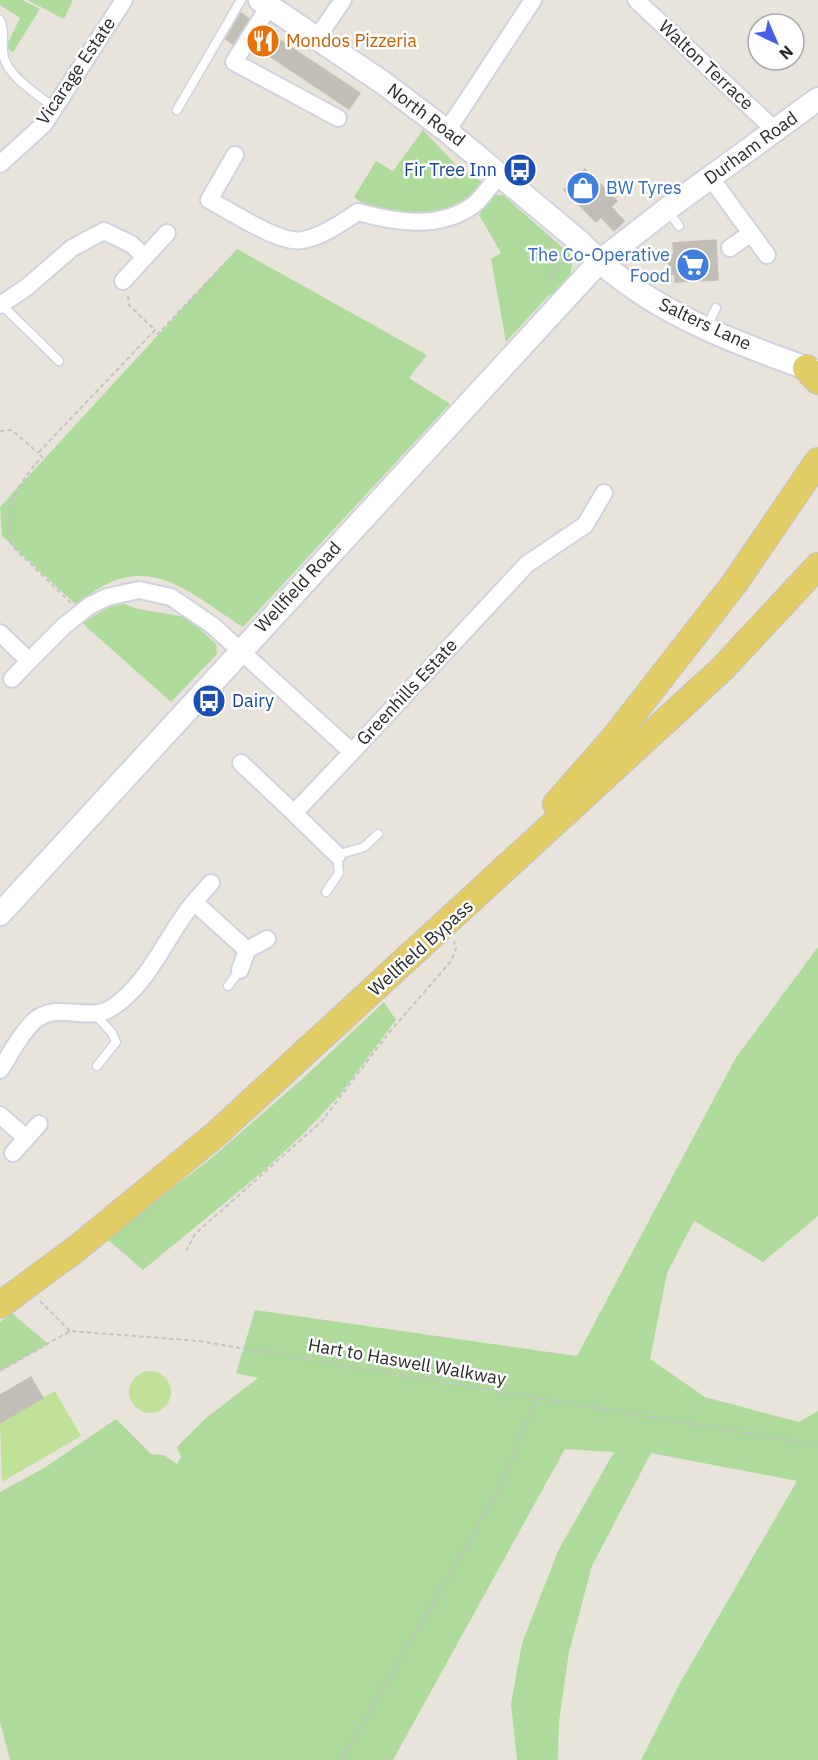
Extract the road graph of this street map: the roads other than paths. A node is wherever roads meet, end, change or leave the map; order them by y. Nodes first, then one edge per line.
1 (124, 0) edge
2 (241, 0) edge
3 (343, 0) edge
4 (533, 0) edge
5 (636, 0) edge
6 (265, 3) edge
7 (0, 20) edge
8 (317, 38) junction
9 (818, 99) edge
10 (54, 108) junction
11 (177, 110) dead end
12 (338, 118) dead end
13 (775, 130) junction
14 (447, 131) junction
15 (235, 155) dead end
16 (0, 164) edge
17 (500, 174) junction
18 (710, 177) junction
19 (167, 233) dead end
20 (751, 233) junction
21 (730, 248) dead end
22 (767, 255) dead end
23 (145, 256) junction
24 (599, 262) junction
25 (123, 280) road end
26 (1, 305) edge
27 (59, 361) dead end
28 (814, 374) edge
29 (818, 461) edge
30 (604, 493) dead end
31 (818, 566) edge
32 (0, 633) edge
33 (240, 651) junction
34 (29, 661) junction
35 (12, 679) dead end
36 (351, 752) junction
37 (241, 763) dead end
38 (294, 813) junction
39 (378, 834) dead end
40 (337, 855) junction
41 (211, 883) dead end
42 (326, 892) dead end
43 (194, 902) junction
44 (0, 914) edge
45 (454, 918) junction
46 (267, 939) dead end
47 (247, 950) junction
48 (240, 970) joint
49 (228, 986) dead end
50 (96, 1015) junction
51 (97, 1066) dead end
52 (0, 1070) edge
53 (0, 1115) edge
54 (39, 1124) dead end
55 (26, 1138) junction
56 (13, 1153) dead end
57 (0, 1305) edge

1 - 10 street, Vicarage Estate
2 - 11 lane
3 - 8 street
4 - 14 street
5 - 13 street, Walton Terrace
6 - 8 street, North Road
6 - 12 street, North Road
7 - 10 lane
8 - 14 street, North Road
9 - 13 street, Durham Road
10 - 16 street, Vicarage Estate
13 - 18 street, Durham Road
14 - 17 street, North Road
15 - 17 street
17 - 24 street, North Road
18 - 20 street
18 - 24 street, Durham Road
19 - 23 street
20 - 21 street
20 - 22 street
23 - 25 street
23 - 26 street
24 - 28 street, Salters Lane
24 - 33 street, Wellfield Road
26 - 27 lane
29 - 45 main road
30 - 36 street, Greenhills Estate
31 - 45 main road, Wellfield Bypass
32 - 34 street
33 - 34 street, Greenhills Estate
33 - 36 street, Greenhills Estate
33 - 44 street, Wellfield Road
34 - 35 street, Greenhills Estate
36 - 38 street
37 - 38 street
38 - 40 street
39 - 40 lane
40 - 42 lane
41 - 43 street
43 - 47 street
43 - 50 street
45 - 57 main road, Wellfield Bypass
46 - 47 street
47 - 48 street
48 - 49 lane
50 - 51 lane
50 - 52 street
53 - 55 street
54 - 55 street
55 - 56 street

